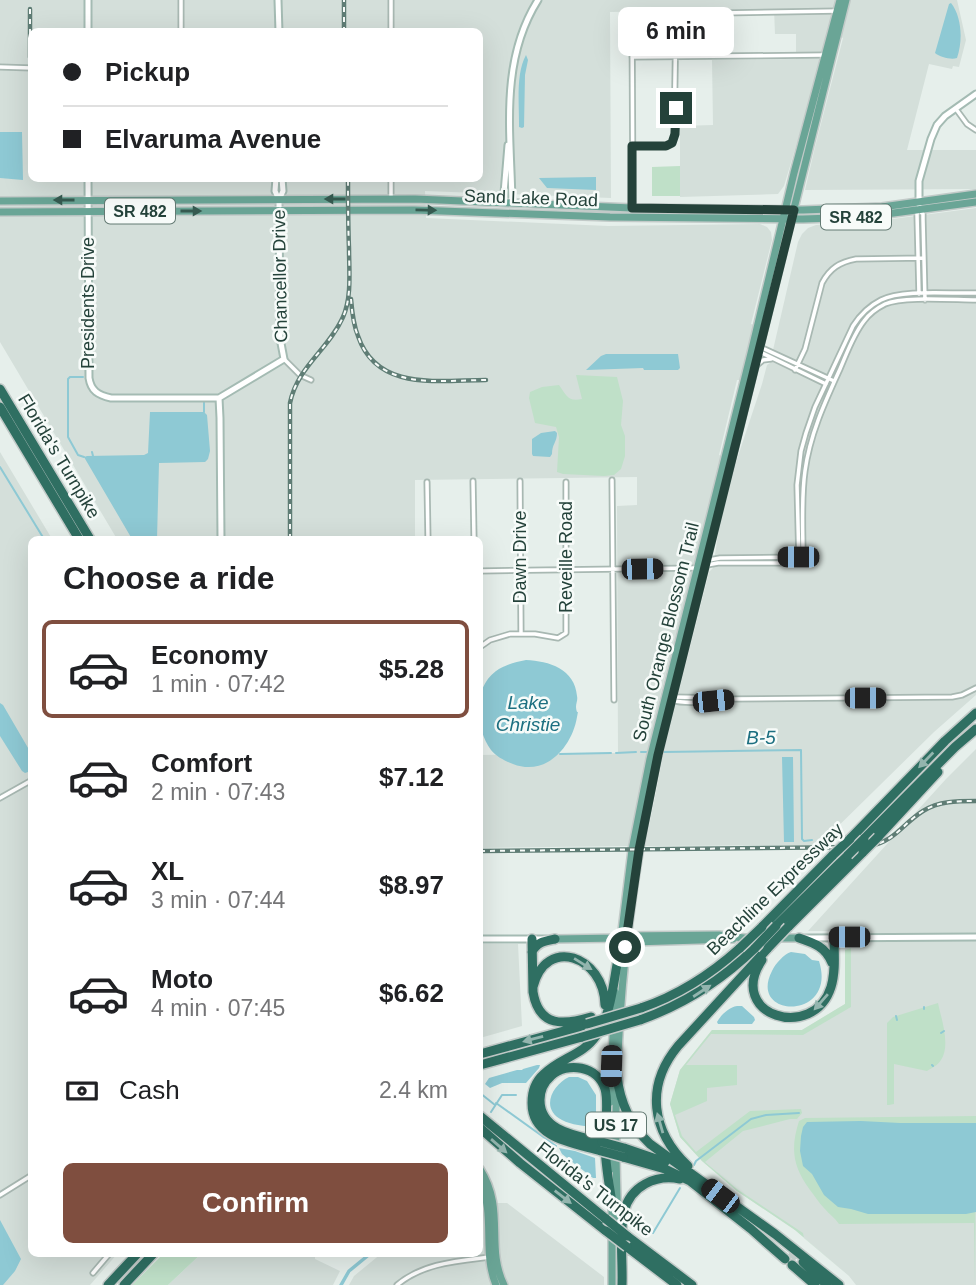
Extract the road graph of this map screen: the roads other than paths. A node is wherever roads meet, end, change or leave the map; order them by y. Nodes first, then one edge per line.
1 (88, 0) edge
2 (181, 0) edge
3 (278, 0) edge
4 (391, 0) edge
5 (537, 0) edge
6 (840, 0) edge
7 (846, 0) edge
8 (837, 11) junction
9 (710, 13) junction
10 (676, 15) junction
11 (88, 28) edge
12 (181, 28) edge
13 (279, 28) edge
14 (391, 28) edge
15 (632, 57) junction
16 (676, 57) junction
17 (710, 57) junction
18 (829, 58) junction
19 (0, 67) edge
20 (28, 68) edge
21 (976, 94) edge
22 (955, 108) junction
23 (976, 130) edge
24 (509, 135) junction
25 (632, 146) junction
26 (88, 182) edge
27 (276, 182) edge
28 (282, 182) edge
29 (391, 182) edge
30 (976, 194) edge
31 (391, 199) junction
32 (415, 199) junction
33 (88, 200) junction
34 (279, 200) junction
35 (0, 201) edge
36 (498, 202) junction
37 (976, 202) edge
38 (512, 203) junction
39 (530, 204) junction
40 (919, 206) junction
41 (632, 208) junction
42 (712, 209) junction
43 (279, 210) junction
44 (367, 210) junction
45 (391, 210) junction
46 (785, 210) junction
47 (794, 210) junction
48 (88, 211) junction
49 (0, 212) edge
50 (484, 212) junction
51 (509, 213) junction
52 (633, 218) junction
53 (668, 218) junction
54 (782, 219) junction
55 (792, 219) junction
56 (918, 258) junction
57 (924, 258) junction
58 (976, 293) edge
59 (919, 294) junction
60 (925, 294) junction
61 (976, 299) edge
62 (922, 300) junction
63 (757, 349) junction
64 (284, 359) junction
65 (772, 359) junction
66 (798, 365) junction
67 (755, 367) junction
68 (795, 370) junction
69 (312, 380) dead end
70 (827, 381) junction
71 (833, 384) junction
72 (0, 389) edge
73 (219, 398) junction
74 (0, 407) edge
75 (612, 480) dead end
76 (473, 481) dead end
77 (520, 481) dead end
78 (428, 482) dead end
79 (566, 482) dead end
80 (77, 536) edge
81 (88, 536) edge
82 (221, 536) edge
83 (428, 536) edge
84 (474, 536) edge
85 (801, 557) junction
86 (754, 560) junction
87 (704, 564) junction
88 (567, 570) junction
89 (613, 570) junction
90 (483, 571) edge
91 (520, 571) junction
92 (521, 634) junction
93 (483, 644) edge
94 (976, 688) edge
95 (669, 699) junction
96 (614, 700) dead end
97 (976, 713) edge
98 (976, 729) edge
99 (960, 743) junction
100 (28, 782) edge
101 (0, 798) edge
102 (640, 808) junction
103 (644, 823) junction
104 (834, 937) junction
105 (976, 937) edge
106 (624, 938) junction
107 (799, 938) junction
108 (483, 939) edge
109 (532, 939) junction
110 (555, 939) junction
111 (770, 948) junction
112 (532, 952) junction
113 (618, 959) junction
114 (834, 975) junction
115 (533, 987) junction
116 (589, 1021) junction
117 (483, 1053) edge
118 (570, 1058) junction
119 (483, 1064) edge
120 (617, 1076) junction
121 (483, 1118) edge
122 (483, 1131) edge
123 (601, 1146) junction
124 (624, 1152) junction
125 (483, 1174) edge
126 (28, 1178) edge
127 (697, 1179) junction
128 (483, 1191) edge
129 (0, 1195) edge
130 (715, 1199) junction
131 (612, 1203) junction
132 (744, 1212) junction
133 (107, 1257) edge
134 (134, 1257) edge
135 (150, 1257) edge
136 (492, 1257) junction
137 (793, 1258) junction
138 (93, 1273) dead end
139 (108, 1285) edge
140 (124, 1285) edge
141 (397, 1285) edge
142 (496, 1285) edge
143 (504, 1285) edge
144 (612, 1285) edge
145 (620, 1285) edge
146 (677, 1285) edge
147 (692, 1285) edge
148 (815, 1285) edge
149 (825, 1285) edge
150 (834, 1285) edge
151 (839, 1285) edge

1 - 11 street
2 - 12 street
3 - 13 street
4 - 14 street
5 - 24 street
6 - 8 main road
7 - 18 main road, South Orange Blossom Trail / US 17
8 - 9 street
8 - 18 main road
9 - 10 street
9 - 17 street
10 - 15 street
10 - 16 street
15 - 16 street
15 - 25 street
16 - 17 street
16 - 25 street
17 - 18 street
18 - 46 main road, South Orange Blossom Trail / US 17
18 - 47 main road, South Orange Blossom Trail / US 17
19 - 20 street
21 - 22 street
22 - 23 street
22 - 40 street
24 - 36 street
24 - 38 street
25 - 41 street
26 - 33 street, Presidents Drive
27 - 34 street, Chancellor Drive
28 - 34 street, Chancellor Drive
29 - 31 street
30 - 40 main road, Sand Lake Road / SR 482
31 - 32 main road, Sand Lake Road / SR 482
31 -> 34 main road, Sand Lake Road / SR 482
31 - 44 main road
32 - 36 main road, Sand Lake Road / SR 482
32 - 45 main road
33 - 34 main road, Sand Lake Road / SR 482
33 -> 35 main road, Sand Lake Road / SR 482
33 - 48 street, Presidents Drive
34 - 43 street, Chancellor Drive
36 - 38 main road, Sand Lake Road / SR 482
37 - 40 main road, Sand Lake Road / SR 482
38 - 39 main road, Sand Lake Road / SR 482
38 - 50 main road
39 - 41 main road, Sand Lake Road / SR 482
39 - 51 main road
40 - 47 main road, Sand Lake Road / SR 482
40 - 55 main road, Sand Lake Road / SR 482
40 - 56 street
40 - 57 street
41 - 42 main road, Sand Lake Road / SR 482
41 - 52 street
42 - 46 main road, Sand Lake Road / SR 482
42 - 53 main road
43 - 44 main road, Sand Lake Road / SR 482
48 -> 43 main road, Sand Lake Road / SR 482
43 - 64 street, Chancellor Drive
44 - 45 main road, Sand Lake Road / SR 482
45 -> 50 main road, Sand Lake Road / SR 482
46 - 47 main road, Sand Lake Road / SR 482
46 - 54 main road, South Orange Blossom Trail / US 17
47 - 55 main road, South Orange Blossom Trail / US 17
48 - 49 main road, Sand Lake Road / SR 482
48 - 73 street, Presidents Drive
50 - 51 main road, Sand Lake Road / SR 482
51 - 52 main road, Sand Lake Road / SR 482
52 - 53 main road, Sand Lake Road / SR 482
53 - 54 main road, Sand Lake Road / SR 482
54 - 55 main road, Sand Lake Road / SR 482
54 - 63 main road, South Orange Blossom Trail / US 17
55 - 63 main road, South Orange Blossom Trail / US 17
56 - 57 street
56 - 59 street
56 - 66 street
57 - 60 street
58 - 60 street
59 - 60 street
59 - 62 street
59 - 70 street
60 - 62 street
61 - 62 street
62 - 71 street
63 - 65 street
63 - 66 street
63 - 67 main road, South Orange Blossom Trail / US 17
63 - 87 main road, South Orange Blossom Trail / US 17
64 - 69 street, Chancellor Drive
64 - 73 street
65 - 67 street
65 - 68 street
66 - 68 street
66 - 70 street
67 - 87 main road, South Orange Blossom Trail / US 17
68 - 70 street
70 - 71 street
70 - 85 street
71 - 85 street
72 - 81 highway, Florida's Turnpike
73 - 82 street
74 - 80 highway, Florida's Turnpike
75 - 89 street
76 - 84 street
77 - 91 street, Dawn Drive
78 - 83 street
79 - 88 street, Reveille Road
85 - 86 street
85 - 86 street
86 - 87 street
87 - 89 street
87 - 95 main road, South Orange Blossom Trail / US 17
88 - 89 street
88 - 91 street
88 - 92 street, Reveille Road
89 - 96 street
90 - 91 street
91 - 92 street, Dawn Drive
92 - 93 street
94 - 95 street
95 - 102 main road, South Orange Blossom Trail / US 17
95 - 103 main road, South Orange Blossom Trail / US 17
97 -> 116 highway, Beachline Expressway, bridge
98 - 99 highway, Beachline Expressway
99 - 111 highway, bridge
119 -> 99 highway, Beachline Expressway, bridge
100 - 101 street
102 - 103 main road
102 - 106 main road, South Orange Blossom Trail / US 17
103 - 106 main road, South Orange Blossom Trail / US 17
104 - 105 street
104 - 107 street
104 - 114 highway
106 - 107 main road
106 - 110 main road
106 - 113 main road, South Orange Blossom Trail / US 17
106 - 120 main road, South Orange Blossom Trail / US 17
107 - 114 highway
108 - 109 street
109 - 110 street
109 - 112 highway
110 - 112 highway
114 -> 111 highway
127 -> 111 highway
112 - 115 highway
113 - 118 highway
113 - 131 main road, South Orange Blossom Trail / US 17
115 - 116 highway
115 -> 118 highway
116 -> 117 highway, Beachline Expressway
118 - 123 highway
120 - 127 highway
120 - 145 main road, South Orange Blossom Trail / US 17
121 - 147 highway, Florida's Turnpike, bridge
122 -> 146 highway, Florida's Turnpike, bridge
123 - 124 highway, bridge
123 - 131 highway
124 - 127 highway
124 - 130 highway
125 - 136 main road
126 - 129 street
127 - 132 highway
128 - 136 main road
130 - 137 highway
130 - 145 highway
131 - 144 main road, South Orange Blossom Trail / US 17
132 - 137 highway
132 - 137 highway
133 - 138 street
134 - 139 highway
135 - 140 highway
136 - 141 street
136 - 142 main road
136 - 143 main road
137 - 148 highway
137 - 149 highway
137 - 150 highway
137 - 151 highway

